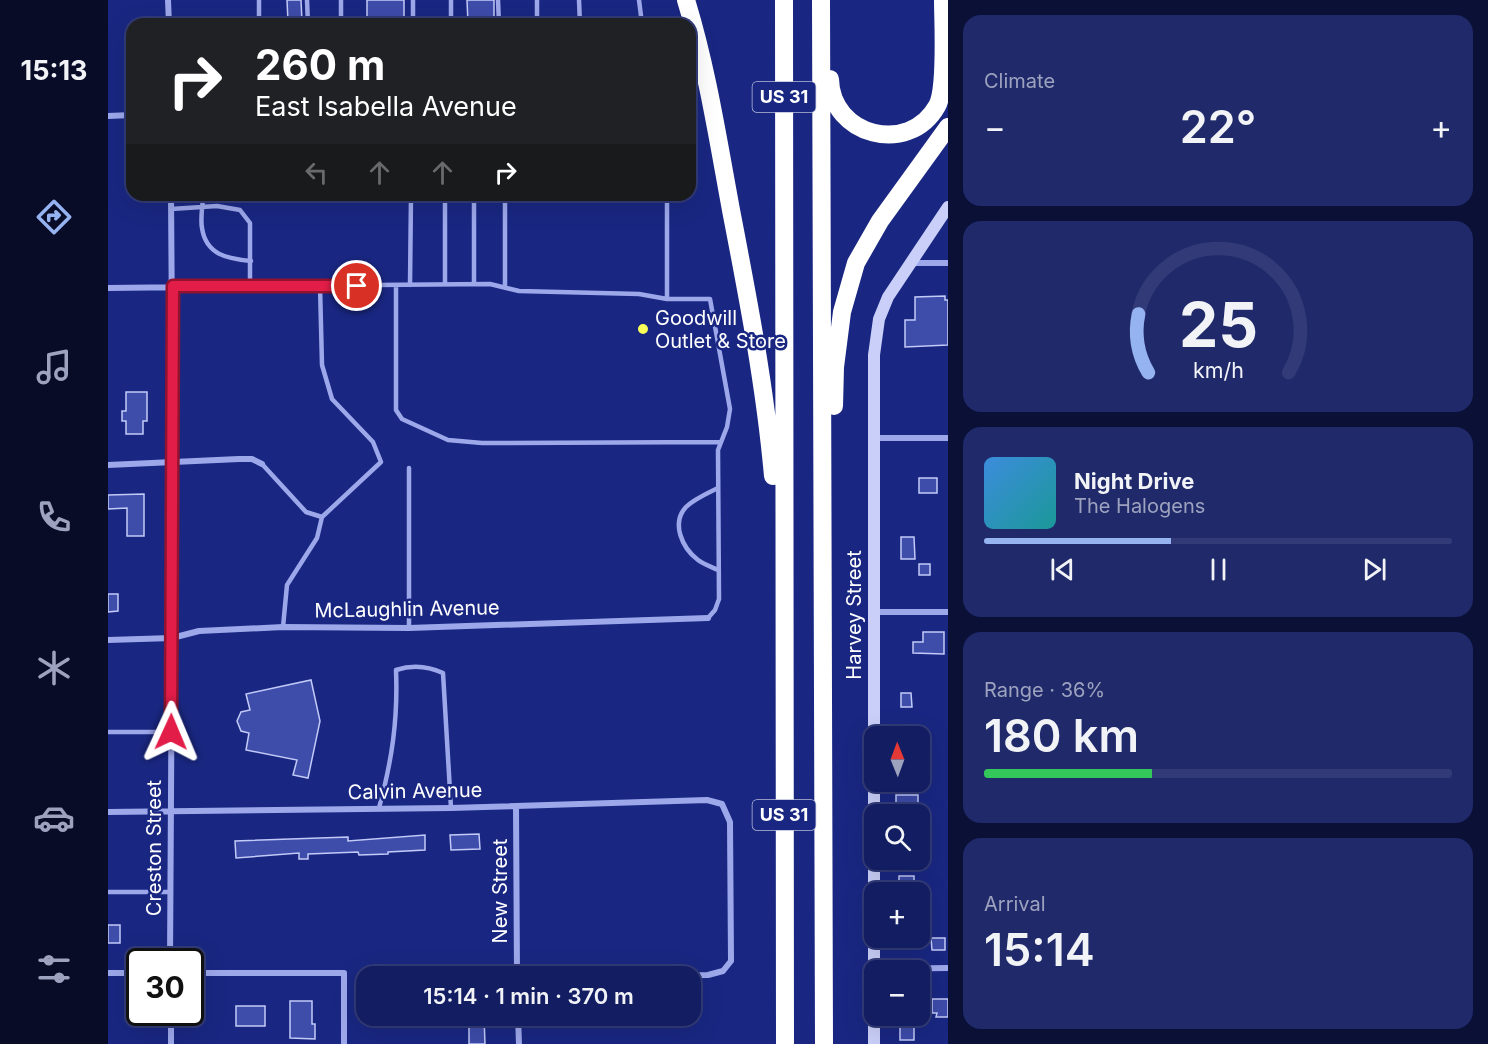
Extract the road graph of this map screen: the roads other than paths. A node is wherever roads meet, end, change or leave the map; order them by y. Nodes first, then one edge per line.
1 (168, 0) edge
2 (259, 0) edge
3 (307, 0) edge
4 (341, 0) edge
5 (413, 0) edge
6 (451, 0) edge
7 (498, 0) edge
8 (537, 0) edge
9 (579, 0) edge
10 (639, 0) edge
11 (686, 0) edge
12 (784, 0) edge
13 (821, 0) edge
14 (828, 0) edge
15 (943, 0) edge
16 (169, 18) edge
17 (259, 18) edge
18 (308, 18) edge
19 (341, 18) edge
20 (413, 18) edge
21 (451, 18) edge
22 (499, 18) edge
23 (537, 18) edge
24 (580, 18) edge
25 (641, 18) edge
26 (691, 18) edge
27 (696, 36) edge
28 (126, 115) edge
29 (108, 116) edge
30 (948, 127) edge
31 (171, 201) edge
32 (203, 201) edge
33 (411, 201) edge
34 (445, 201) edge
35 (474, 201) edge
36 (505, 201) edge
37 (667, 201) edge
38 (203, 206) junction
39 (948, 207) edge
40 (171, 209) junction
41 (251, 261) junction
42 (909, 263) junction
43 (948, 263) edge
44 (445, 284) junction
45 (474, 284) junction
46 (375, 285) joint
47 (396, 285) junction
48 (410, 285) junction
49 (173, 286) junction
50 (250, 286) junction
51 (320, 286) junction
52 (505, 287) junction
53 (108, 288) edge
54 (667, 299) junction
55 (873, 438) junction
56 (948, 438) edge
57 (721, 442) junction
58 (173, 462) junction
59 (262, 464) joint
60 (108, 465) edge
61 (409, 468) dead end
62 (718, 488) junction
63 (322, 517) junction
64 (718, 570) junction
65 (783, 587) junction
66 (822, 587) junction
67 (874, 612) junction
68 (948, 612) edge
69 (708, 618) joint
70 (283, 627) junction
71 (410, 628) junction
72 (172, 638) junction
73 (108, 640) edge
74 (108, 732) edge
75 (171, 732) junction
76 (516, 806) junction
77 (379, 808) junction
78 (451, 808) junction
79 (108, 812) edge
80 (170, 812) junction
81 (108, 892) edge
82 (170, 892) junction
83 (171, 948) edge
84 (874, 960) edge
85 (517, 966) edge
86 (930, 968) edge
87 (948, 968) edge
88 (204, 972) edge
89 (108, 973) edge
90 (126, 973) edge
91 (701, 975) edge
92 (171, 1026) edge
93 (518, 1026) edge
94 (874, 1026) edge
95 (171, 1044) edge
96 (344, 1044) edge
97 (519, 1044) edge
98 (785, 1044) edge
99 (824, 1044) edge
100 (874, 1044) edge

1 - 16 street
2 - 17 lane
3 - 18 lane
4 - 19 lane
5 - 20 lane
6 - 21 lane
7 - 22 lane
8 - 23 lane
9 - 24 lane
10 - 25 lane
11 - 26 highway
12 - 65 highway, US 31
13 - 66 highway, US 31
14 - 15 highway
27 - 65 highway
28 - 29 street
30 - 66 highway
31 - 40 street, Creston Street
32 - 38 lane
33 - 48 lane
34 - 44 lane
35 - 45 lane
36 - 52 lane
37 - 54 lane
38 - 40 lane
38 - 41 lane
38 - 41 lane
39 - 42 street, Harvey Street
40 - 49 street, Creston Street
41 - 50 lane
42 - 43 street
42 - 55 street, Harvey Street
44 - 45 lane
44 - 48 lane
45 - 52 lane
46 - 47 lane
46 - 51 street
47 - 48 lane
47 - 57 lane
49 - 50 street
49 - 53 street
49 - 58 street, Creston Street
50 - 51 street
51 - 63 lane
52 - 54 lane
54 - 57 lane
55 - 56 street
55 - 67 street, Harvey Street
57 - 62 lane
58 - 59 street
58 - 60 street
58 - 72 street, Creston Street
59 - 63 lane
61 - 71 lane
62 - 64 lane
62 - 64 lane
63 - 70 lane
64 - 69 lane
65 - 98 highway, US 31
66 - 99 highway, US 31
67 - 68 street
67 - 84 street, Harvey Street
69 - 71 street, McLaughlin Avenue
70 - 71 street, McLaughlin Avenue
70 - 72 street, McLaughlin Avenue
72 - 73 street, McLaughlin Avenue
72 - 75 street, Creston Street
74 - 75 lane
75 - 80 street, Creston Street
76 - 78 street, Calvin Avenue
76 - 85 street, New Street
76 - 91 street, Calvin Avenue
77 - 78 street, Calvin Avenue
77 - 78 lane
77 - 80 street, Calvin Avenue
79 - 80 street, Calvin Avenue
80 - 82 street, Creston Street
81 - 82 lane
82 - 83 street, Creston Street
86 - 87 street
88 - 96 street
89 - 90 street
92 - 95 street
93 - 97 street
94 - 100 street, Harvey Street

